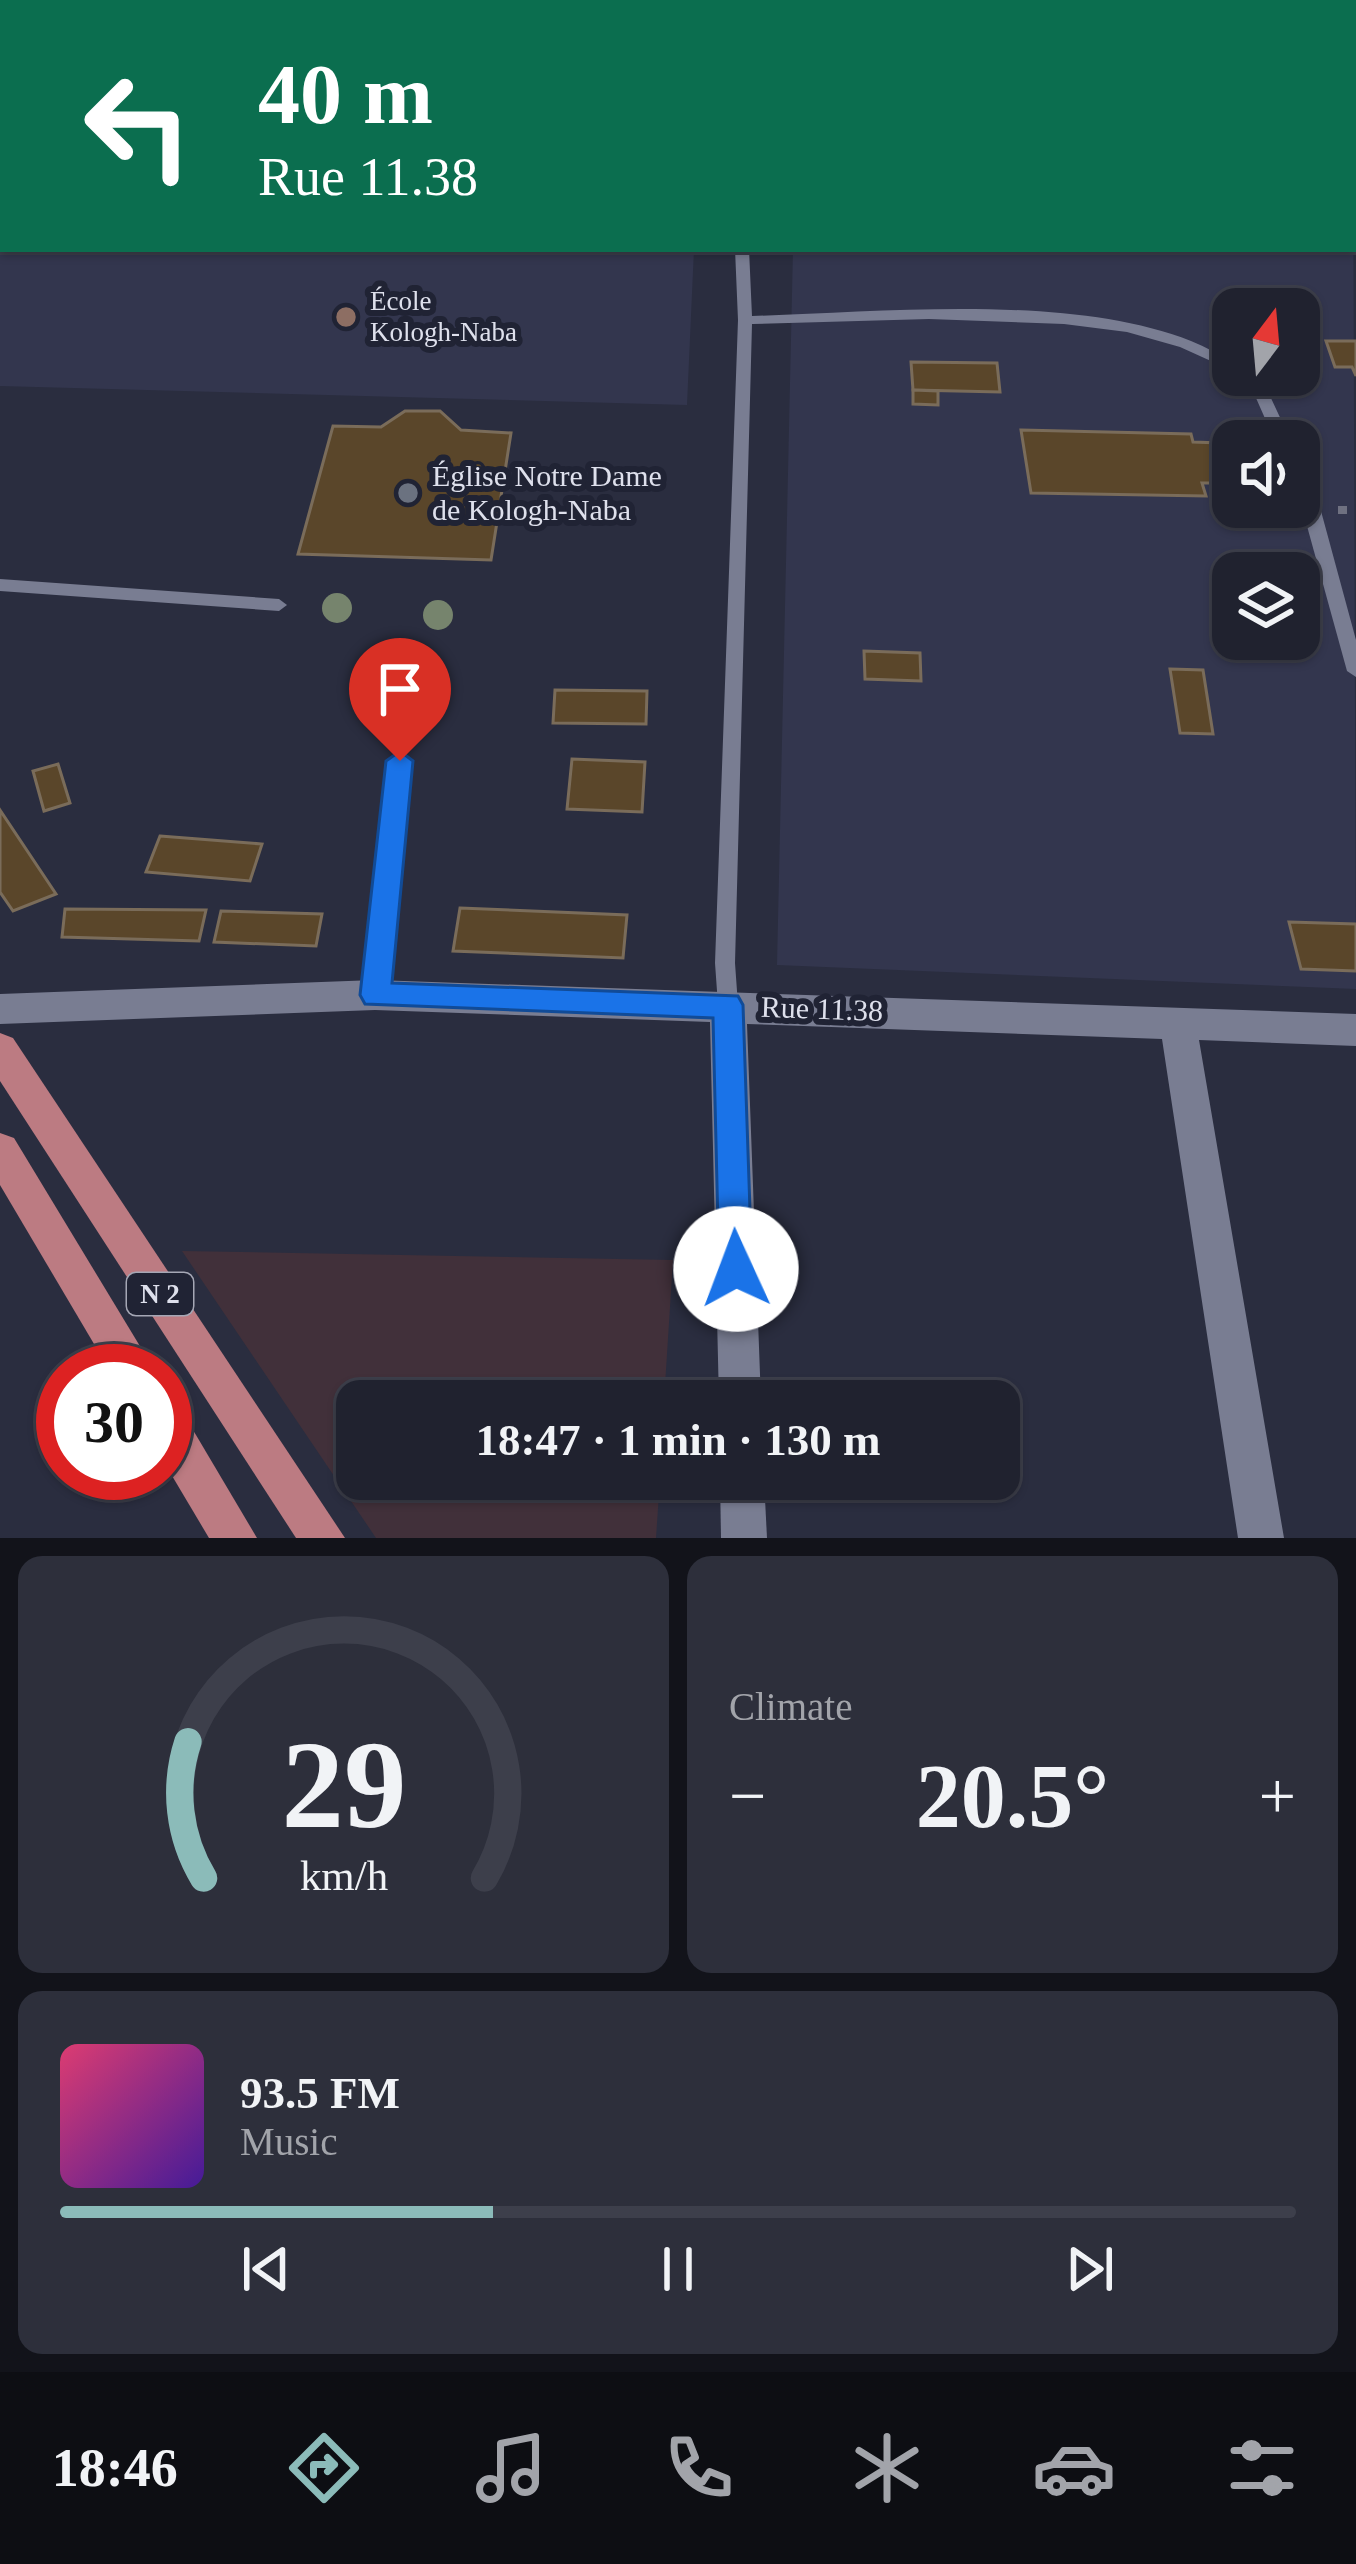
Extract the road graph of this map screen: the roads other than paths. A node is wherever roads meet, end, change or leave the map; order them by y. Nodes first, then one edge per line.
1 (742, 252) edge
2 (745, 320) junction
3 (1212, 358) edge
4 (1317, 528) edge
5 (0, 585) edge
6 (279, 605) dead end
7 (1356, 671) edge
8 (400, 761) dead end
9 (375, 995) junction
10 (728, 1005) junction
11 (0, 1009) edge
12 (1178, 1024) junction
13 (1356, 1030) edge
14 (0, 1049) edge
15 (0, 1150) edge
16 (118, 1344) edge
17 (739, 1380) edge
18 (192, 1468) edge
19 (743, 1500) edge
20 (234, 1538) edge
21 (322, 1538) edge
22 (744, 1538) edge
23 (1261, 1538) edge

1 - 2 lane
2 - 3 lane
2 - 10 lane
4 - 7 lane
5 - 6 lane
8 - 9 lane
9 - 10 street, Rue 11.38
9 - 11 street, Rue 11.38
10 - 12 street, Rue 11.38
10 - 17 street
12 - 13 street, Rue 11.38
12 - 23 street
14 - 21 main road, N 2
15 - 16 main road, N 2
18 - 20 main road
19 - 22 street

